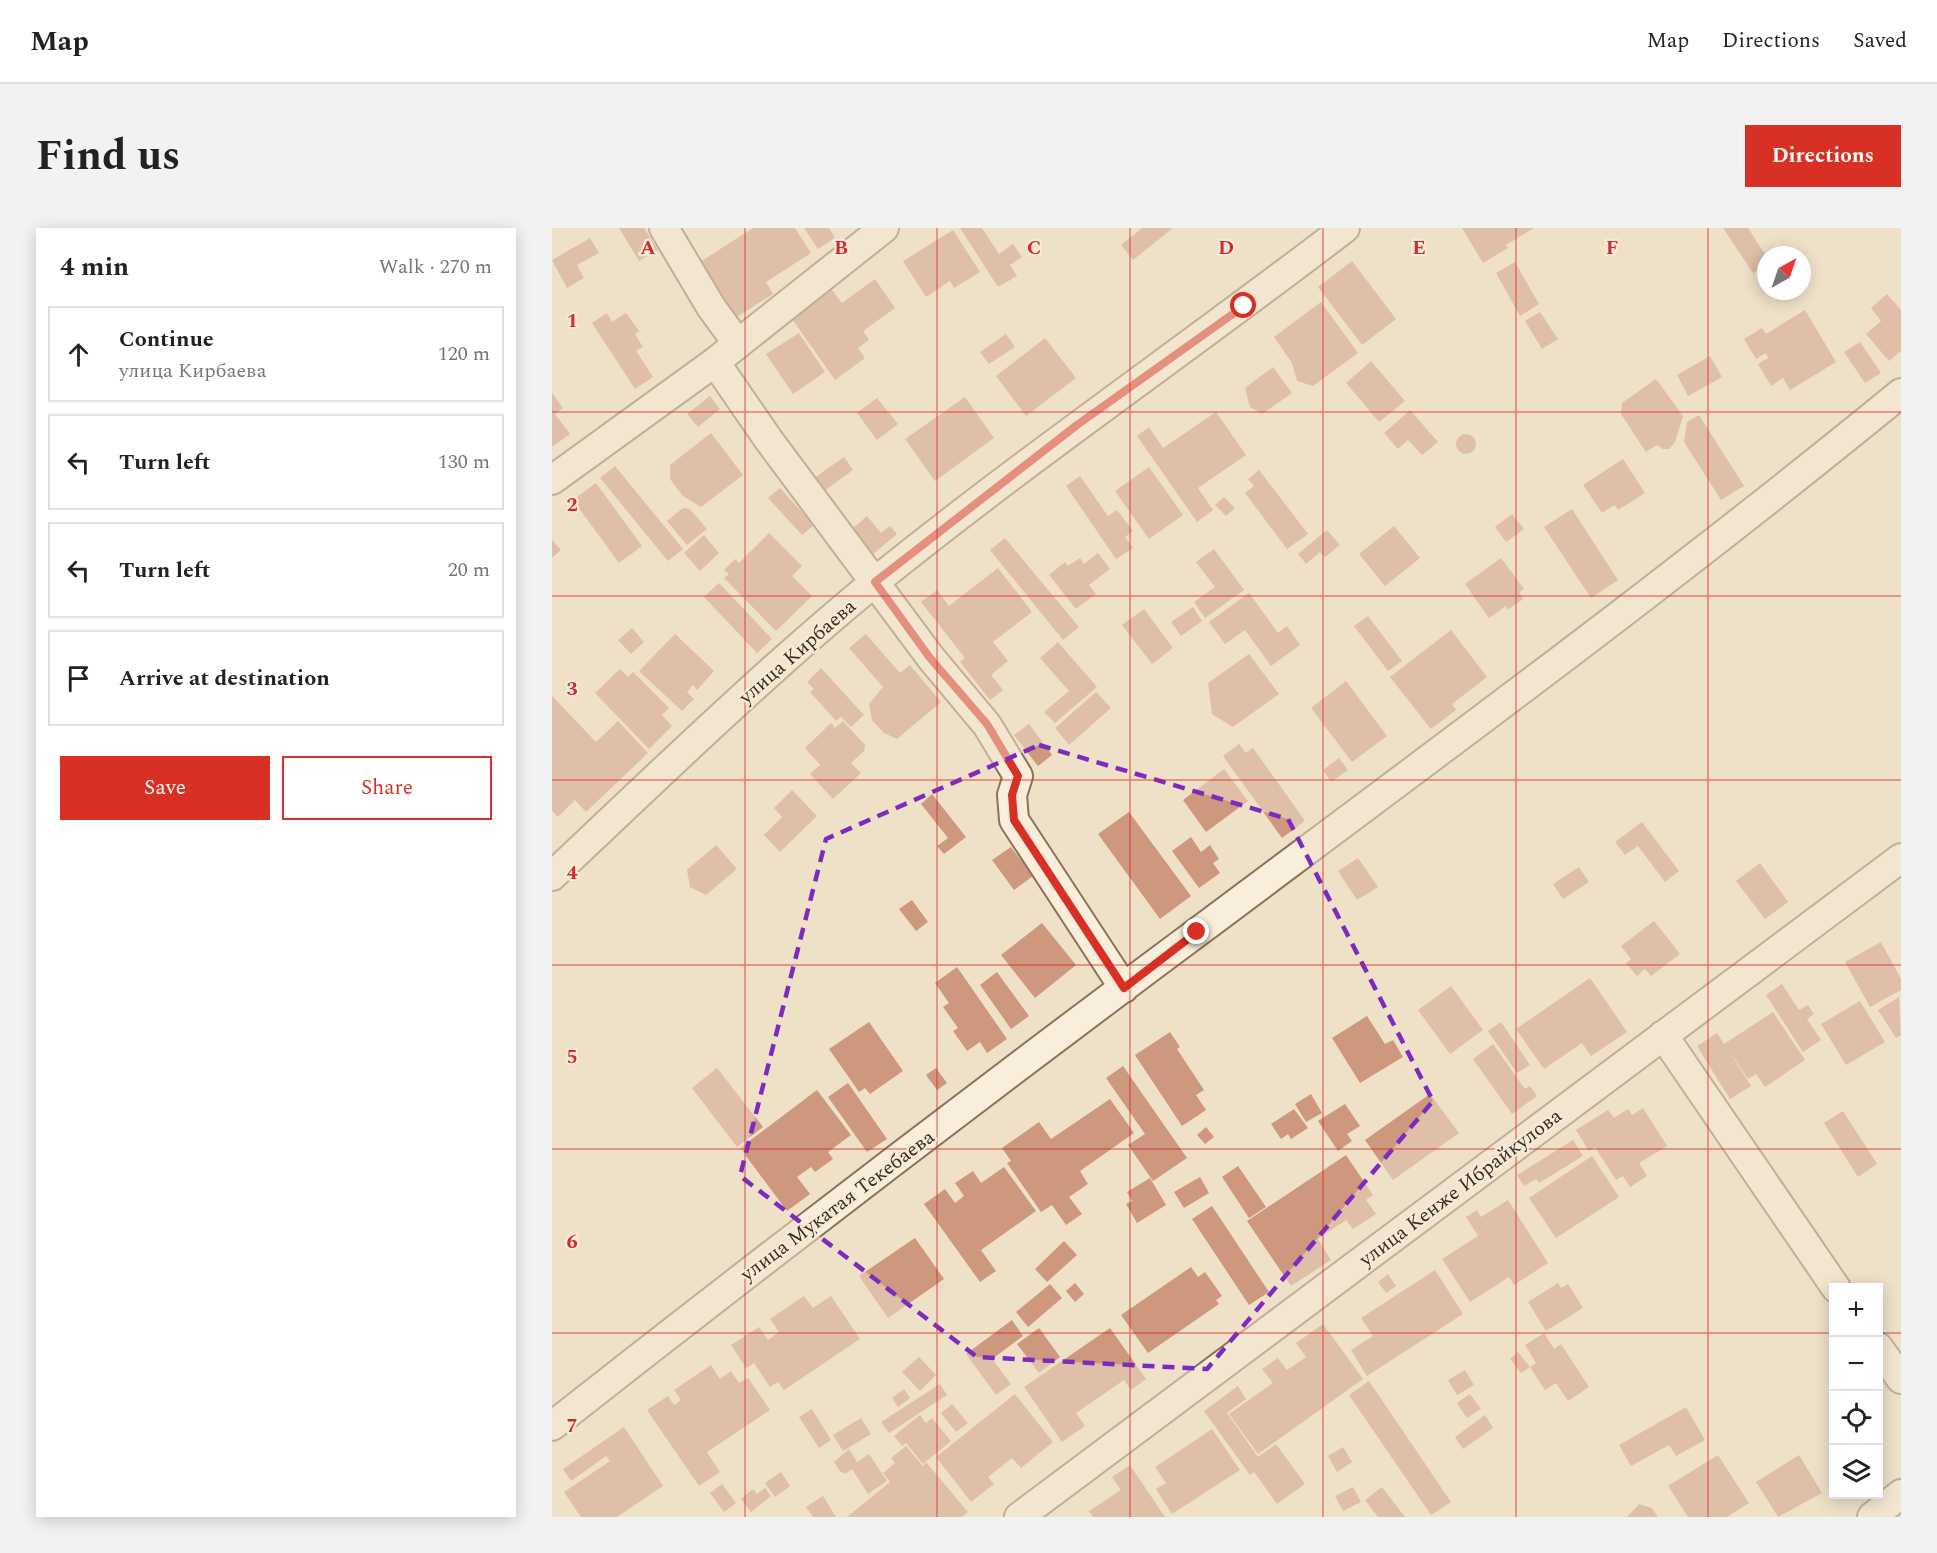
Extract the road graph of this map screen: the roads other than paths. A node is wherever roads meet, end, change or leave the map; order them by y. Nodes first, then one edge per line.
1 (664, 228) edge
2 (884, 228) edge
3 (1345, 228) edge
4 (738, 344) junction
5 (715, 362) junction
6 (1901, 393) edge
7 (552, 480) edge
8 (875, 582) junction
9 (1901, 858) edge
10 (552, 876) edge
11 (1124, 988) junction
12 (1664, 1035) junction
13 (1833, 1283) edge
14 (1883, 1354) edge
15 (1901, 1379) edge
16 (552, 1426) edge
17 (1901, 1494) edge
18 (1019, 1517) edge
19 (1872, 1517) edge

1 - 4 street
2 - 4 street
3 - 8 street, улица Кирбаева
4 - 5 street
5 - 7 street
5 - 8 street
6 - 11 street, улица Мукатая Текебаева
8 - 10 street, улица Кирбаева
8 - 11 street
9 - 12 street, улица Кенже Ибрайкулова
11 - 16 street, улица Мукатая Текебаева
12 - 13 street
12 - 18 street, улица Кенже Ибрайкулова
14 - 15 street
17 - 19 street

